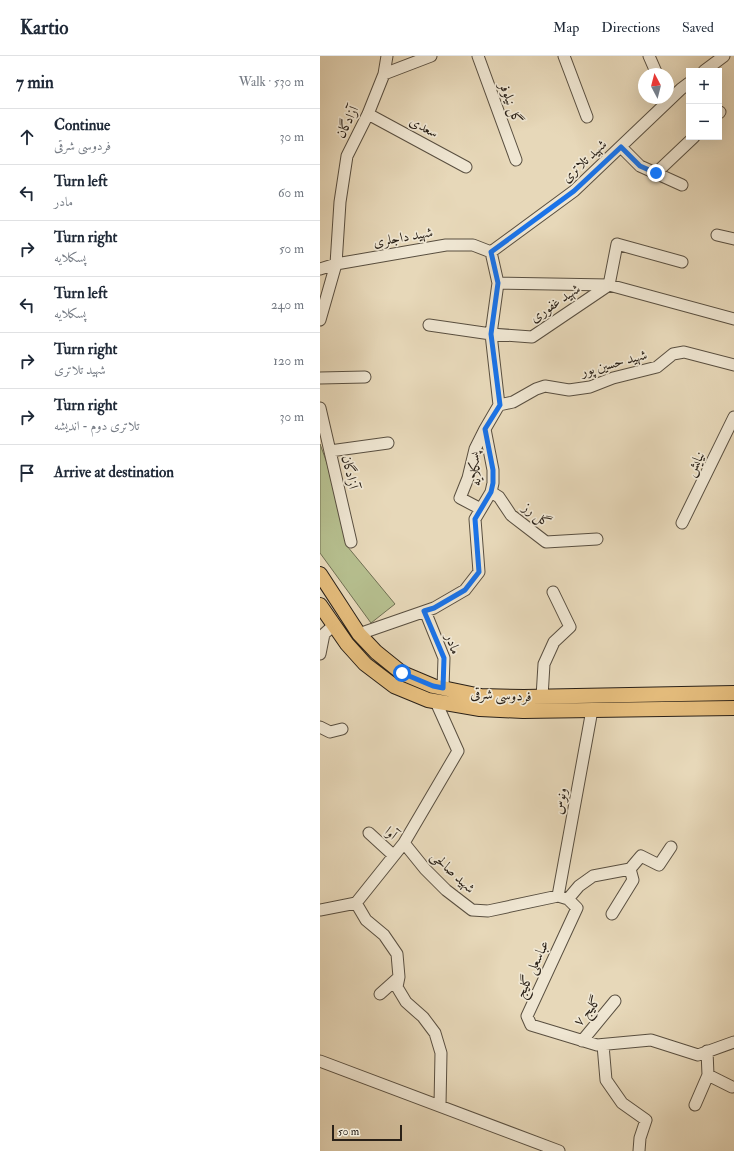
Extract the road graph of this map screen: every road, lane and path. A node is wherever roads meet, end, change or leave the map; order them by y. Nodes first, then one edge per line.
1 (387, 56) edge
2 (431, 56) edge
3 (478, 56) edge
4 (564, 56) edge
5 (649, 56) edge
6 (724, 56) edge
7 (654, 68) edge
8 (708, 68) edge
9 (384, 74) junction
10 (686, 86) edge
11 (368, 114) junction
12 (587, 117) dead end
13 (691, 140) edge
14 (621, 147) junction
15 (516, 160) dead end
16 (466, 167) dead end
17 (656, 173) junction
18 (682, 185) dead end
19 (718, 235) dead end
20 (734, 239) edge
21 (491, 252) junction
22 (682, 262) dead end
23 (336, 264) junction
24 (320, 269) edge
25 (498, 283) junction
26 (609, 285) junction
27 (734, 318) edge
28 (320, 320) edge
29 (429, 325) dead end
30 (491, 334) junction
31 (734, 365) edge
32 (365, 377) dead end
33 (320, 378) edge
34 (500, 405) junction
35 (320, 408) edge
36 (734, 417) edge
37 (485, 429) junction
38 (388, 443) dead end
39 (330, 451) junction
40 (491, 492) junction
41 (481, 509) junction
42 (682, 524) dead end
43 (597, 539) dead end
44 (351, 542) dead end
45 (320, 574) edge
46 (553, 592) dead end
47 (320, 604) edge
48 (424, 611) junction
49 (334, 625) junction
50 (359, 634) junction
51 (320, 654) edge
52 (443, 688) junction
53 (734, 693) edge
54 (542, 697) junction
55 (436, 702) junction
56 (734, 708) edge
57 (592, 710) junction
58 (320, 727) edge
59 (342, 729) dead end
60 (369, 833) dead end
61 (404, 843) junction
62 (671, 848) dead end
63 (393, 856) junction
64 (630, 869) junction
65 (563, 898) junction
66 (356, 903) junction
67 (320, 910) edge
68 (612, 914) dead end
69 (399, 977) junction
70 (380, 994) dead end
71 (616, 1001) dead end
72 (582, 1041) junction
73 (734, 1042) edge
74 (603, 1045) junction
75 (707, 1051) junction
76 (320, 1060) edge
77 (708, 1075) junction
78 (732, 1087) dead end
79 (695, 1105) dead end
80 (440, 1106) junction
81 (558, 1151) edge
82 (639, 1151) edge

1 - 9 street, آزادگان
2 - 9 street
3 - 15 street, گل نیلوفر
4 - 12 street
5 - 7 street
6 - 8 street
9 - 11 street, آزادگان
10 - 14 street, شهید تلاتری
11 - 16 street, سعدی
11 - 23 street, آزادگان
13 - 17 street
14 - 17 street
14 - 21 street, شهید تلاتری
17 - 18 street
19 - 20 street
21 - 23 street, شهید داجلری
21 - 25 street
22 - 26 street
23 - 24 street, شهید داجلری
23 - 28 street, آزادگان
25 - 26 street, شهید غفوری
25 - 30 street
26 - 27 street, شهید غفوری
26 - 30 street, شهید غفوری
29 - 30 street, شهید غفوری
30 - 34 street
31 - 34 street, شهید حسین پور
32 - 33 street
34 - 37 street
35 - 39 street, آزادگان
36 - 42 street, نیایش
37 - 40 street, پسکلایه
37 - 41 street
38 - 39 street
39 - 44 street, آزادگان
40 - 41 street, پسکلایه
40 - 43 street, گل رز
41 - 48 street, پسکلایه
45 - 50 main road, فردوسی شرقی
46 - 54 street
47 - 49 main road, فردوسی شرقی
48 - 50 street, پسکلایه
48 - 52 street, مادر
49 - 51 street
49 - 55 main road, فردوسی شرقی
50 - 52 main road, فردوسی شرقی
52 - 54 main road, فردوسی شرقی
53 - 54 main road, فردوسی شرقی
55 - 57 main road, فردوسی شرقی
55 - 61 street
56 - 57 main road, فردوسی شرقی
57 - 65 street, ونوس
58 - 59 street
60 - 63 street, آوا
61 - 63 street
61 - 65 street, شهید صالحی
62 - 64 street
63 - 66 street
64 - 65 street
64 - 68 street
65 - 72 street, عباسعلی گلیج
66 - 67 street
66 - 69 street
69 - 70 street
69 - 80 street
71 - 72 street, گلیج ۷
72 - 74 street, عباسعلی گلیج
73 - 75 street, عباسعلی گلیج
74 - 75 street, عباسعلی گلیج
74 - 82 street
75 - 77 street
76 - 80 street
77 - 78 street
77 - 79 street
80 - 81 street

